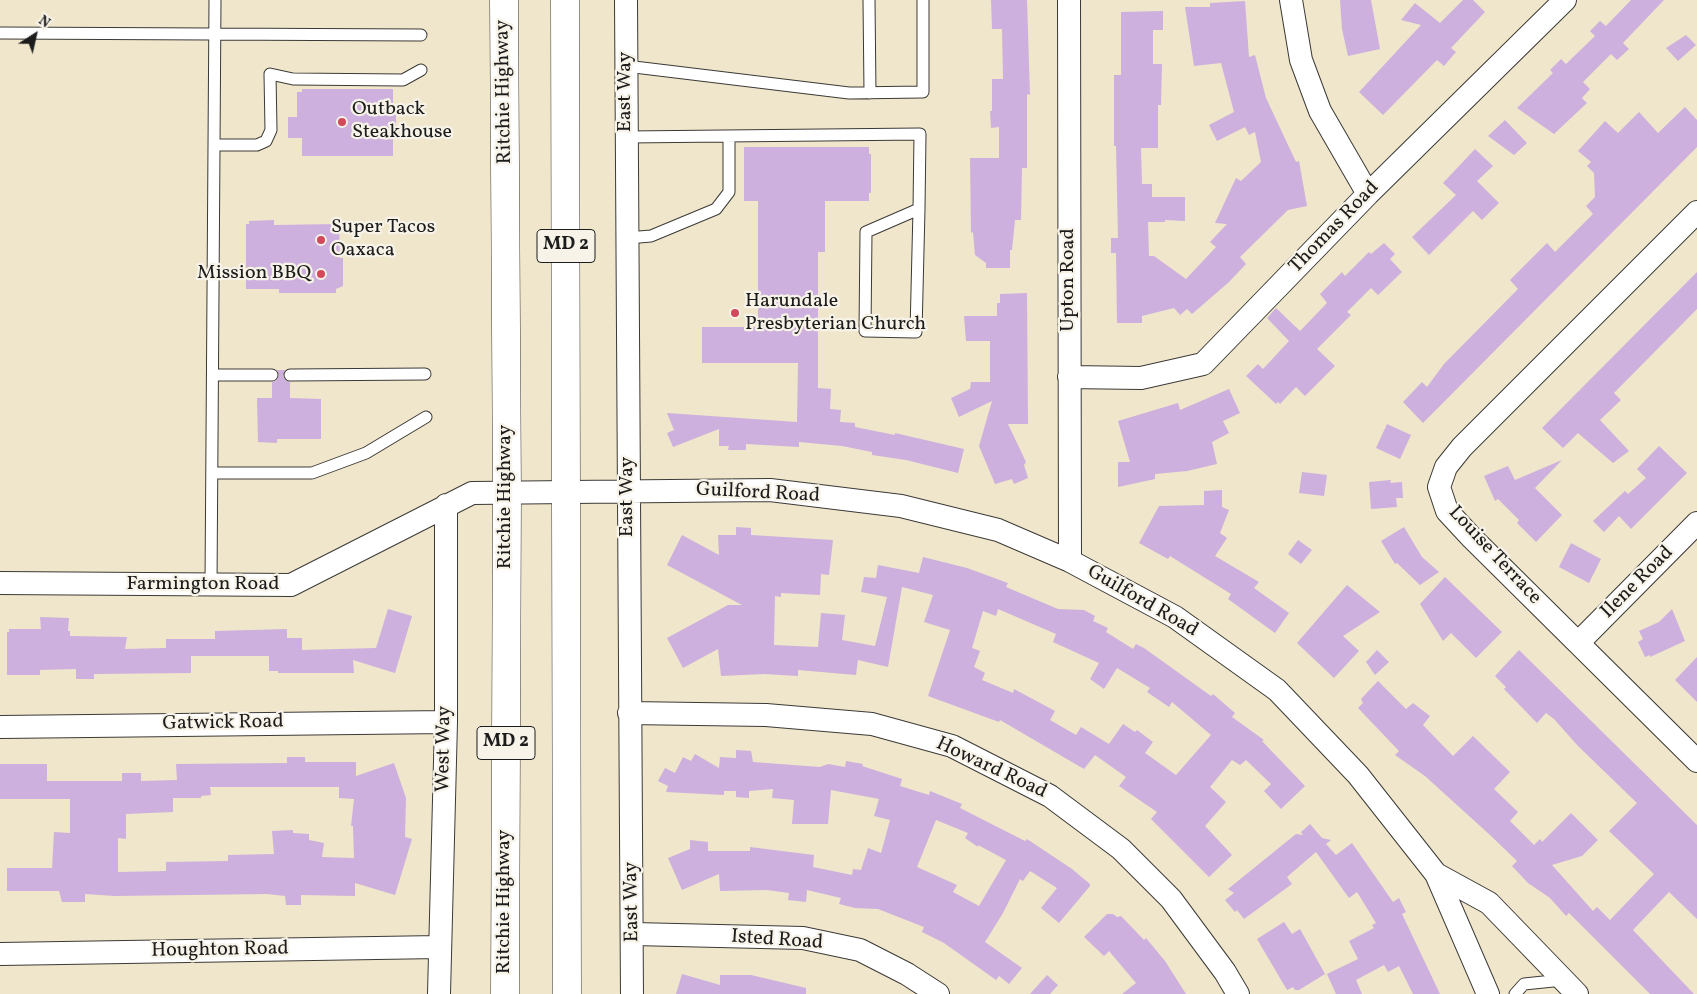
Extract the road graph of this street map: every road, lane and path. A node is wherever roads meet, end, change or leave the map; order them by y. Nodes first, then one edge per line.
1 (215, 0) edge
2 (504, 0) edge
3 (565, 0) edge
4 (626, 0) edge
5 (869, 0) edge
6 (923, 0) edge
7 (1069, 0) edge
8 (1291, 0) edge
9 (1565, 0) edge
10 (0, 33) edge
11 (215, 33) junction
12 (421, 35) dead end
13 (626, 66) junction
14 (421, 70) dead end
15 (870, 93) junction
16 (729, 136) junction
17 (626, 137) junction
18 (214, 145) junction
19 (1368, 194) junction
20 (919, 209) junction
21 (1697, 212) edge
22 (627, 238) junction
23 (213, 374) junction
24 (425, 374) dead end
25 (272, 375) dead end
26 (290, 375) dead end
27 (1069, 377) junction
28 (426, 417) dead end
29 (213, 473) junction
30 (628, 490) junction
31 (566, 491) junction
32 (506, 492) junction
33 (446, 505) junction
34 (1697, 523) edge
35 (1070, 561) junction
36 (0, 583) edge
37 (211, 585) junction
38 (1578, 643) junction
39 (629, 713) junction
40 (446, 722) junction
41 (0, 727) edge
42 (1697, 761) edge
43 (1436, 874) junction
44 (634, 934) junction
45 (439, 948) junction
46 (0, 954) edge
47 (1570, 987) edge
48 (439, 994) edge
49 (505, 994) edge
50 (567, 994) edge
51 (632, 994) edge
52 (938, 994) edge
53 (1238, 994) edge
54 (1488, 994) edge
55 (1515, 994) edge

1 - 11 lane
2 - 32 main road, Ritchie Highway / MD 2
3 - 31 main road, MD 2
4 - 13 street, East Way
5 - 15 lane
6 - 15 lane
7 - 27 street, Upton Road
8 - 19 street
9 - 19 street, Thomas Road
10 - 11 lane
11 - 12 lane
11 - 18 lane
13 - 15 lane
13 - 17 street, East Way
14 - 18 lane
16 - 17 lane
16 - 20 lane
16 - 22 lane
17 - 22 street, East Way
18 - 23 lane
19 - 27 street, Thomas Road
20 - 20 lane
21 - 38 street, Louise Terrace
22 - 30 street, East Way
23 - 25 lane
23 - 29 lane
24 - 26 lane
27 - 35 street, Upton Road
28 - 29 lane
29 - 37 lane
30 - 31 street, Guilford Road
30 - 35 street, Guilford Road
30 - 39 street, East Way
31 - 32 street, Guilford Road
31 - 50 main road, MD 2
32 - 33 street, Farmington Road
32 - 49 main road, Ritchie Highway / MD 2
33 - 37 street, Farmington Road
33 - 40 street, West Way
34 - 38 street, Ilene Road
35 - 43 street, Guilford Road
36 - 37 street, Farmington Road
38 - 42 street, Louise Terrace
39 - 44 street, East Way
39 - 53 street, Howard Road
40 - 41 street, Gatwick Road
40 - 45 street, West Way
43 - 47 street
43 - 54 street, Guilford Road
44 - 51 street, East Way
44 - 52 street, Isted Road
45 - 46 street, Houghton Road
45 - 48 street, West Way
47 - 55 lane

